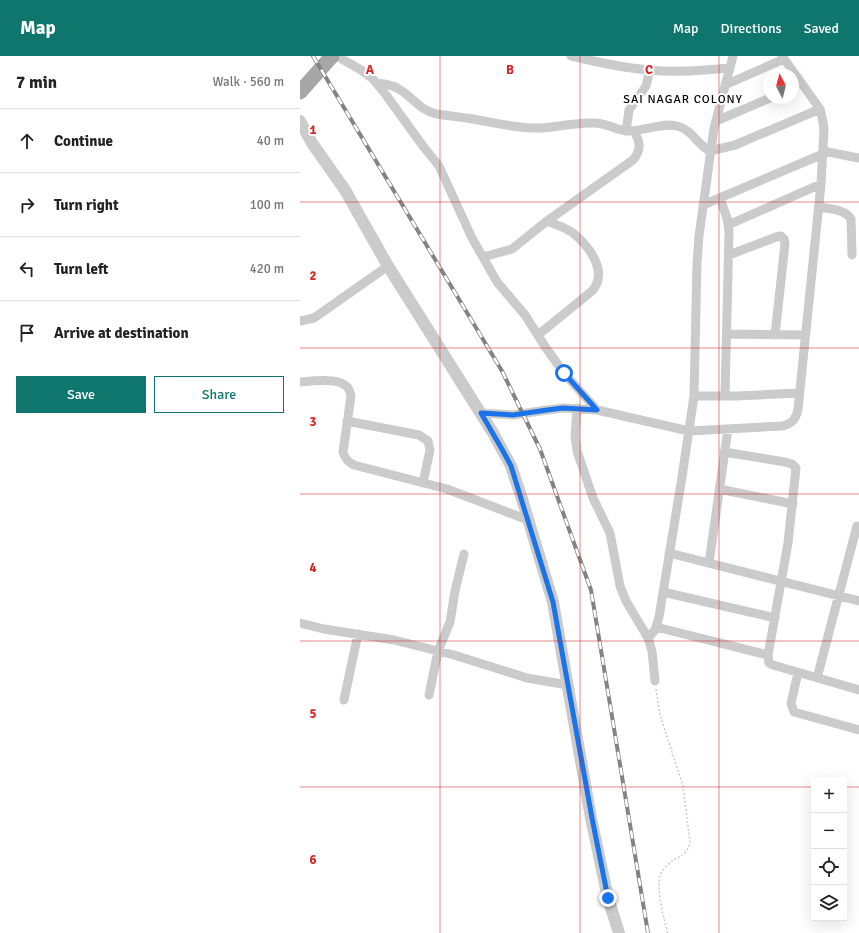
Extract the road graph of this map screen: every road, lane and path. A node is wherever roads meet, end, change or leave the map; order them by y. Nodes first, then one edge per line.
1 (332, 56) edge
2 (336, 56) edge
3 (571, 56) edge
4 (733, 56) edge
5 (783, 57) edge
6 (730, 68) junction
7 (650, 70) junction
8 (376, 83) junction
9 (802, 84) junction
10 (725, 85) junction
11 (799, 85) edge
12 (300, 92) edge
13 (763, 101) edge
14 (820, 109) junction
15 (300, 121) edge
16 (716, 121) junction
17 (630, 131) junction
18 (710, 151) junction
19 (823, 153) junction
20 (859, 158) edge
21 (821, 184) junction
22 (720, 198) junction
23 (703, 205) junction
24 (819, 207) junction
25 (547, 221) junction
26 (728, 225) junction
27 (729, 255) junction
28 (852, 255) dead end
29 (483, 258) junction
30 (388, 266) junction
31 (300, 321) edge
32 (727, 334) junction
33 (538, 335) junction
34 (775, 335) junction
35 (805, 335) junction
36 (300, 382) edge
37 (800, 393) junction
38 (694, 396) junction
39 (725, 396) junction
40 (577, 408) junction
41 (597, 410) junction
42 (481, 413) junction
43 (347, 421) junction
44 (728, 429) junction
45 (689, 431) junction
46 (724, 452) junction
47 (423, 483) junction
48 (720, 489) junction
49 (793, 504) junction
50 (528, 520) junction
51 (857, 526) dead end
52 (669, 553) junction
53 (464, 554) dead end
54 (709, 563) junction
55 (782, 581) junction
56 (663, 592) junction
57 (839, 596) junction
58 (859, 601) edge
59 (775, 618) junction
60 (300, 623) edge
61 (656, 627) junction
62 (358, 634) junction
63 (648, 638) junction
64 (438, 651) junction
65 (768, 655) junction
66 (798, 673) junction
67 (817, 678) junction
68 (655, 682) joint
69 (568, 685) junction
70 (859, 690) edge
71 (429, 695) dead end
72 (344, 700) dead end
73 (859, 730) edge
74 (619, 933) edge
75 (668, 933) edge

1 - 12 main road
2 - 8 street
3 - 7 street
4 - 6 street
5 - 9 street
5 - 10 street
6 - 7 street
6 - 10 street
7 - 17 street
8 - 17 street
8 - 29 street
9 - 11 street
9 - 14 street
10 - 16 street
13 - 16 street
14 - 18 street
14 - 19 street
15 - 30 street
16 - 18 street
17 - 18 street
17 - 25 street
18 - 23 street
19 - 20 street
19 - 21 street
19 - 22 street
21 - 24 street
21 - 26 street
22 - 23 street
22 - 26 street
23 - 38 street
24 - 28 street
24 - 35 street
25 - 29 street
25 - 33 street
26 - 27 street
27 - 32 street
27 - 34 street
29 - 33 street
30 - 31 street
30 - 42 street
32 - 34 street
32 - 39 street
33 - 41 street
34 - 35 street
35 - 37 street
36 - 43 street
37 - 39 street
37 - 44 street
38 - 39 street
38 - 45 street
40 - 41 street
40 - 42 street
40 - 63 street
41 - 45 street
42 - 50 street
43 - 47 street
43 - 47 street
44 - 45 street
44 - 46 street
45 - 52 street
46 - 48 street
46 - 49 street
47 - 50 street
48 - 49 street
48 - 54 street
49 - 55 street
50 - 69 street
51 - 57 street
52 - 54 street
52 - 56 street
53 - 64 street
54 - 55 street
55 - 57 street
55 - 59 street
56 - 59 street
56 - 61 street
57 - 58 street
57 - 67 street
59 - 65 street
60 - 62 street
61 - 63 street
61 - 65 street
62 - 64 street
62 - 72 street
63 - 68 street
64 - 69 street
64 - 71 street
65 - 66 street
66 - 67 street
66 - 73 street
67 - 70 street
68 - 75 path
69 - 74 street

